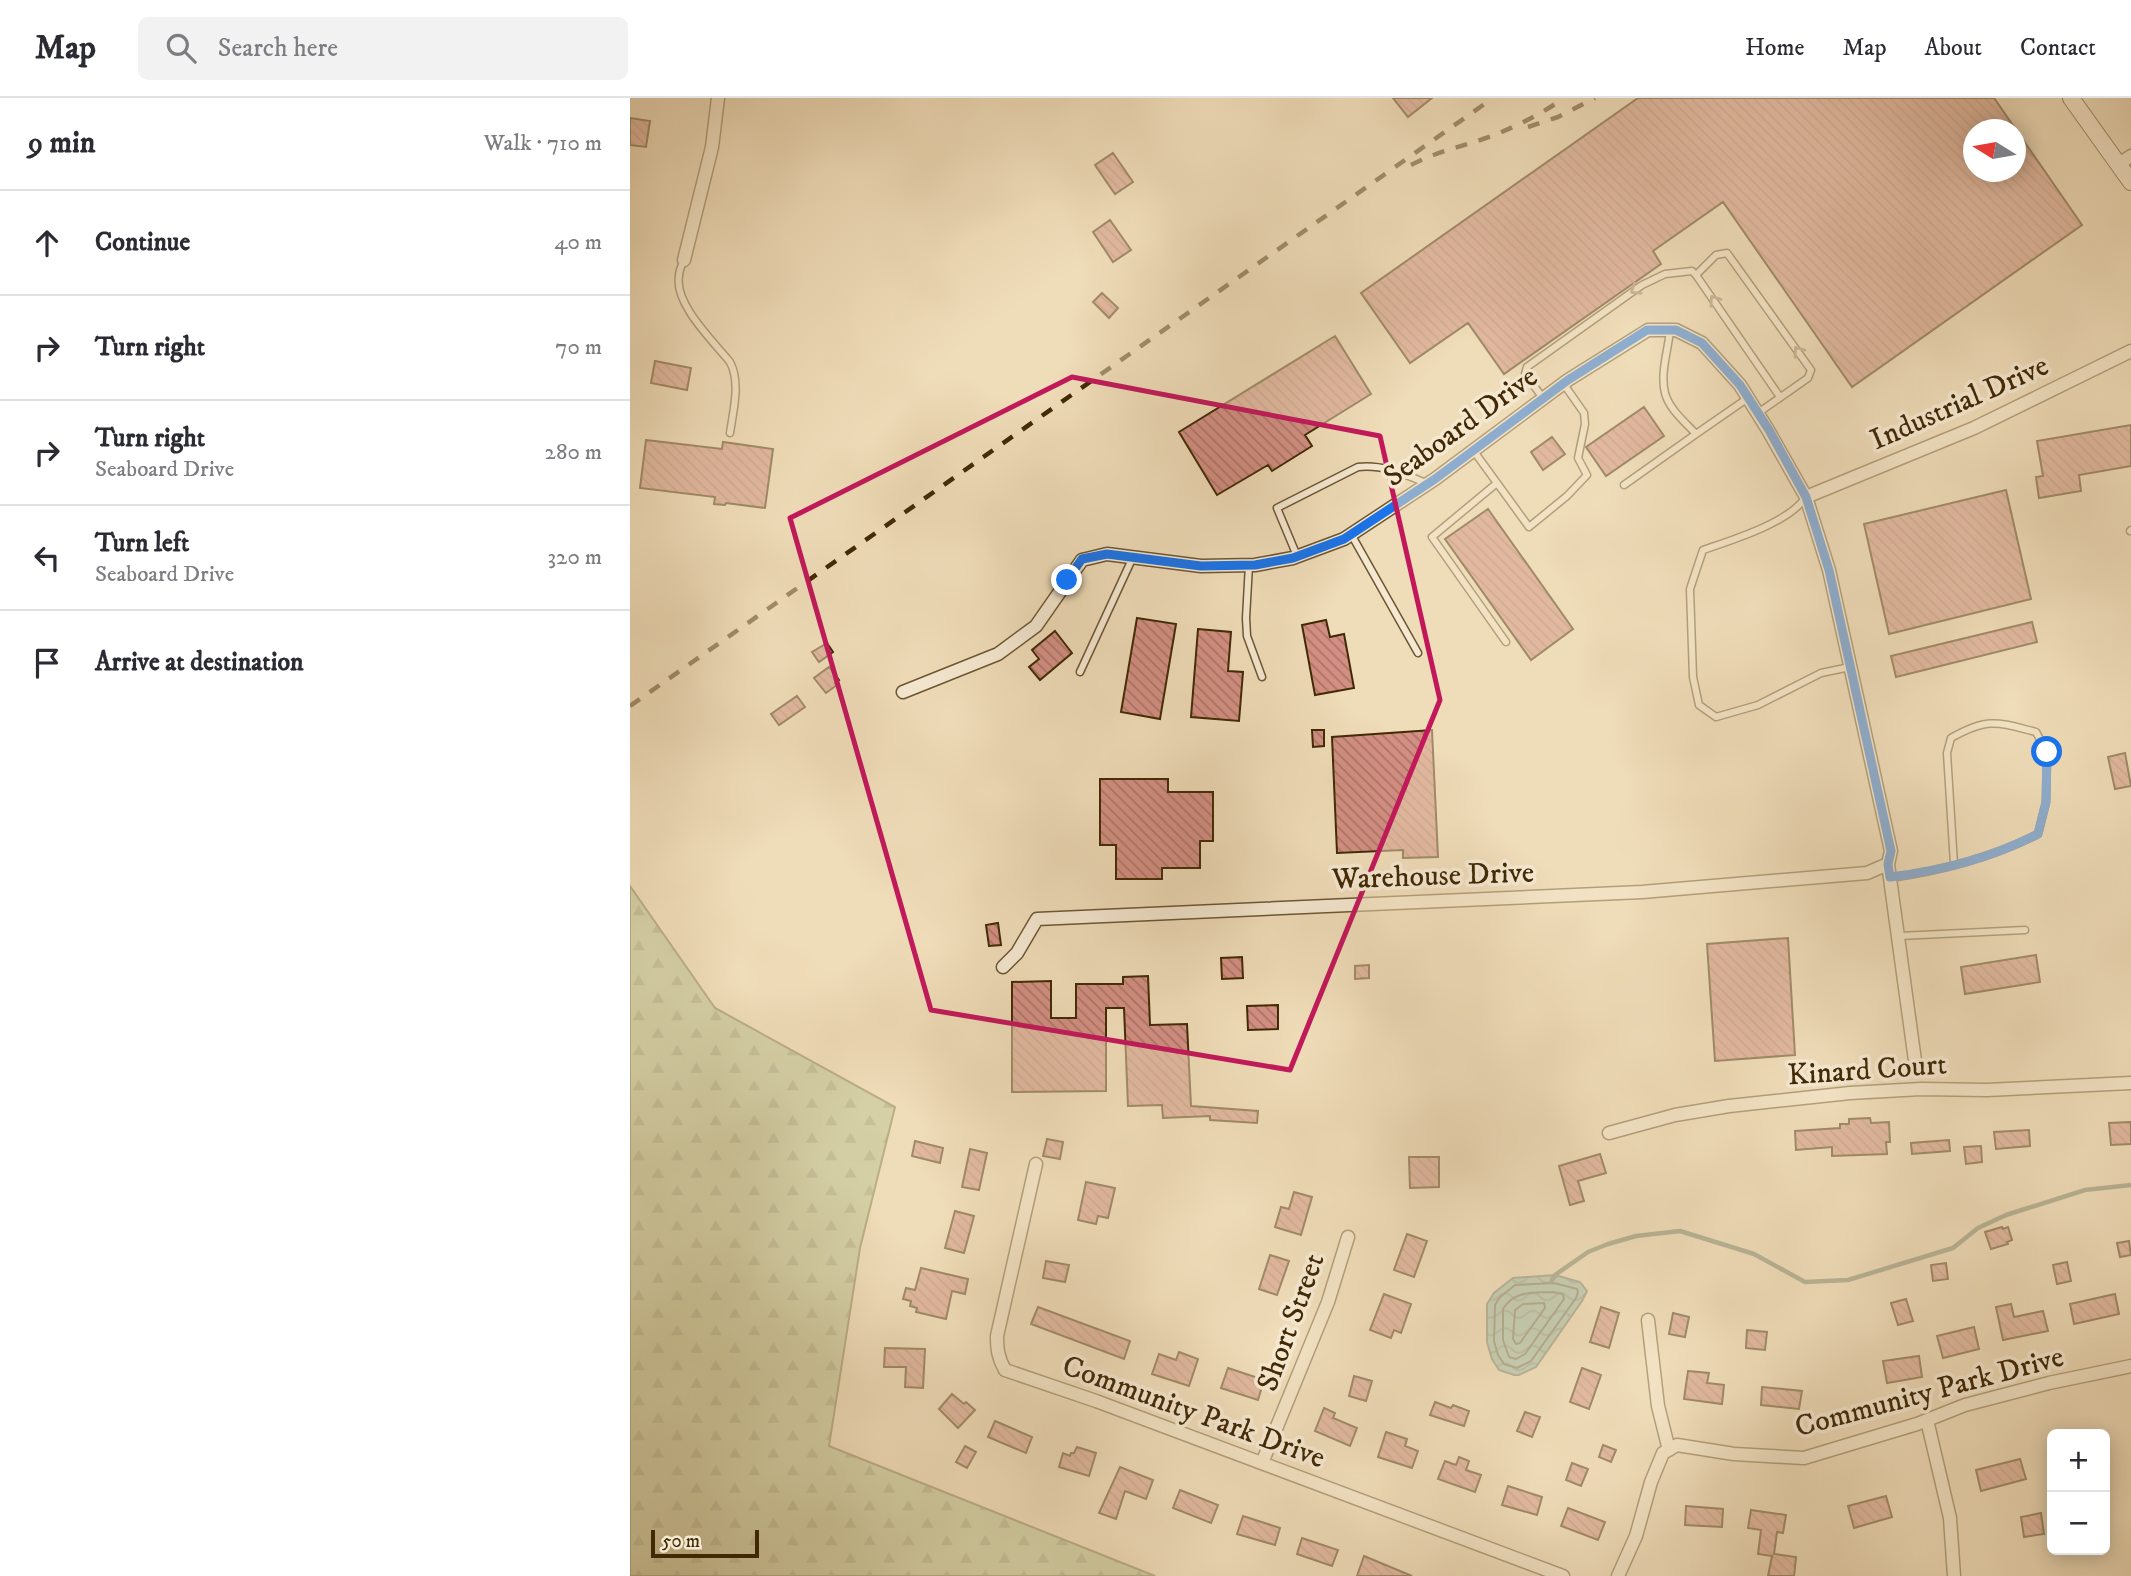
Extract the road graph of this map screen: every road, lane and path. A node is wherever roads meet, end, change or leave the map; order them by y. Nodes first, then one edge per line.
1 (718, 98) edge
2 (2071, 98) edge
3 (2125, 160) edge
4 (2131, 181) edge
5 (684, 260) joint
6 (1696, 275) junction
7 (1671, 329) junction
8 (2131, 351) edge
9 (1563, 383) junction
10 (1780, 397) junction
11 (1543, 398) junction
12 (1748, 398) junction
13 (1758, 413) junction
14 (730, 433) dead end
15 (1696, 434) junction
16 (1473, 450) junction
17 (1497, 483) junction
18 (1427, 484) junction
19 (1624, 485) dead end
20 (1806, 497) junction
21 (1351, 534) junction
22 (1297, 556) junction
23 (1133, 557) junction
24 (1249, 565) junction
25 (1506, 642) dead end
26 (1418, 653) dead end
27 (1850, 667) junction
28 (1080, 672) dead end
29 (1262, 677) dead end
30 (903, 692) dead end
31 (1888, 864) junction
32 (1954, 864) junction
33 (1890, 877) junction
34 (2025, 930) dead end
35 (1899, 936) junction
36 (1003, 967) dead end
37 (1916, 1068) dead end
38 (2131, 1083) edge
39 (1609, 1133) dead end
40 (1037, 1164) dead end
41 (1348, 1237) dead end
42 (1648, 1320) dead end
43 (2131, 1366) edge
44 (1927, 1420) junction
45 (1669, 1450) junction
46 (1262, 1464) junction
47 (1563, 1576) edge
48 (1618, 1576) edge
49 (1954, 1576) edge

1 - 5 street
2 - 3 main road
3 - 4 main road
5 - 14 lane
10 -> 6 lane
10 -> 6 lane
6 -> 11 lane
7 - 9 street, Seaboard Drive
7 - 12 street
7 - 15 lane
8 - 20 street, Industrial Drive
9 - 11 street, Seaboard Drive
9 - 17 lane
10 - 13 lane
11 - 16 street, Seaboard Drive
12 - 13 street
12 - 15 lane
13 - 20 street
15 - 19 lane
16 - 17 lane
16 - 18 street, Seaboard Drive
17 - 25 lane
18 - 21 street, Seaboard Drive
18 - 22 lane
20 - 27 street
20 - 27 lane
21 - 22 street, Seaboard Drive
21 - 26 lane
22 - 24 street, Seaboard Drive
23 - 24 street, Seaboard Drive
23 - 28 lane
23 - 30 street, Seaboard Drive
24 - 29 lane
27 - 31 street
31 - 33 street
31 - 36 street, Warehouse Drive
32 - 32 lane
32 - 33 lane
33 - 35 street
34 - 35 lane
35 - 37 street
38 - 39 street, Kinard Court
40 - 46 street, Community Park Drive
41 - 46 street, Short Street
42 - 45 street
43 - 44 street, Community Park Drive
44 - 45 street, Community Park Drive
44 - 49 street
45 - 48 street
46 - 47 street, Community Park Drive

